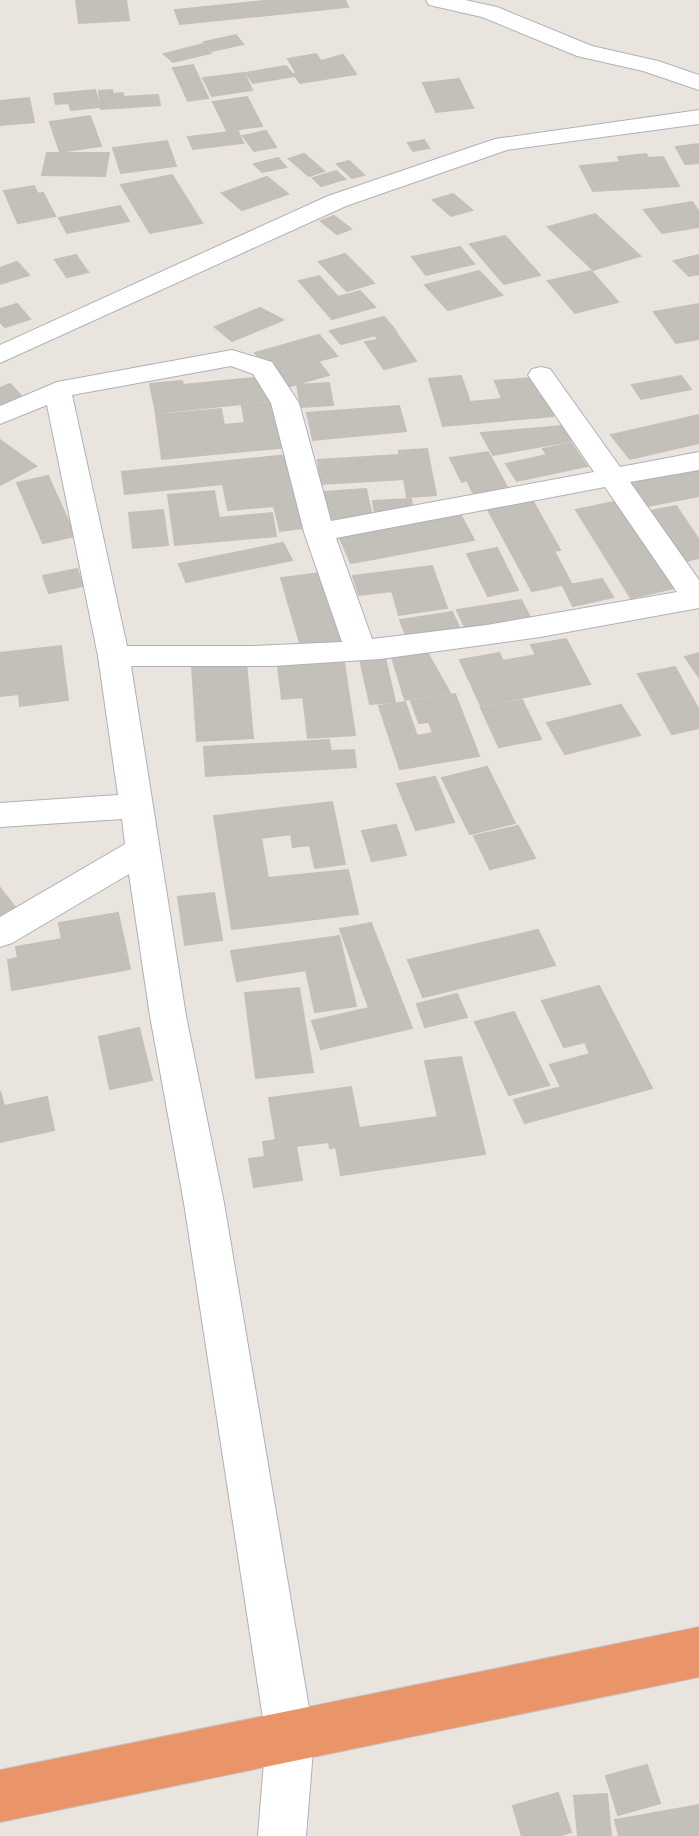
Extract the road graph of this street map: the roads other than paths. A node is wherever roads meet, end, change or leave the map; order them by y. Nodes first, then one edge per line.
1 (437, 0) edge
2 (699, 83) edge
3 (699, 117) edge
4 (0, 355) edge
5 (541, 375) dead end
6 (57, 390) junction
7 (0, 416) edge
8 (699, 461) edge
9 (610, 478) junction
10 (319, 531) junction
11 (698, 599) edge
12 (360, 649) junction
13 (114, 656) junction
14 (138, 808) junction
15 (0, 815) edge
16 (144, 849) junction
17 (0, 934) edge
18 (699, 1652) edge
19 (290, 1738) junction
20 (0, 1796) edge
21 (282, 1836) edge

1 - 2 street
3 - 4 street
5 - 9 street
6 - 7 street
6 - 10 street
6 - 13 street
8 - 9 street
9 - 10 street
9 - 11 street
10 - 12 street
11 - 12 street
12 - 13 street
13 - 14 street
14 - 15 street
14 - 16 street
16 - 17 street
16 - 19 street
18 - 19 highway
19 - 20 highway
19 - 21 street

